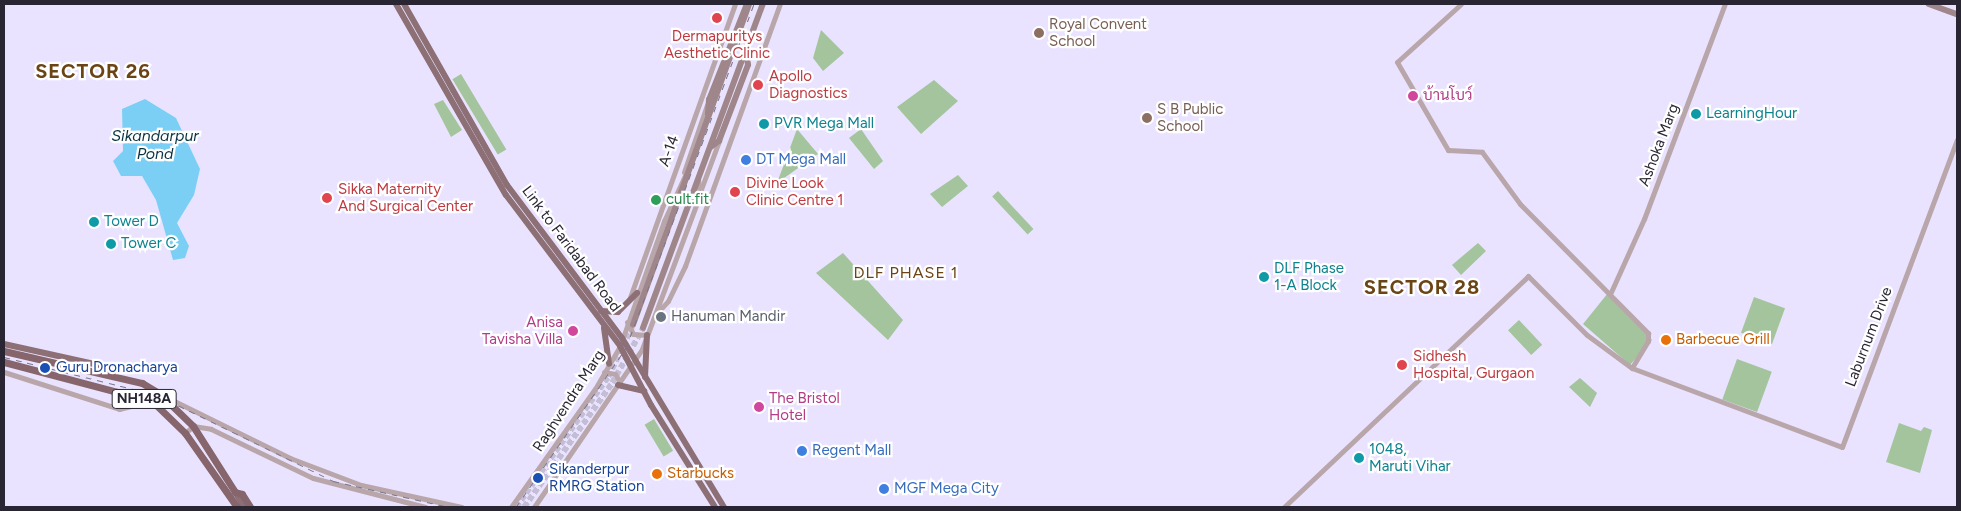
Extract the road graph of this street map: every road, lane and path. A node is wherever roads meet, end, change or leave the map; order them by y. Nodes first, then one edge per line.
1 (396, 4) edge
2 (404, 4) edge
3 (735, 4) edge
4 (747, 4) edge
5 (763, 4) edge
6 (780, 4) edge
7 (1461, 4) edge
8 (1725, 4) edge
9 (1929, 4) edge
10 (1957, 14) edge
11 (746, 48) junction
12 (709, 100) junction
13 (708, 121) junction
14 (1957, 140) edge
15 (719, 141) junction
16 (711, 147) junction
17 (692, 164) junction
18 (698, 179) junction
19 (680, 182) junction
20 (700, 194) junction
21 (661, 220) junction
22 (1611, 292) junction
23 (637, 293) junction
24 (626, 306) junction
25 (601, 311) junction
26 (653, 317) junction
27 (602, 321) junction
28 (630, 324) junction
29 (643, 328) tunnel mouth
30 (647, 335) junction
31 (622, 338) junction
32 (4, 344) edge
33 (620, 346) junction
34 (4, 351) edge
35 (635, 361) junction
36 (4, 362) edge
37 (609, 364) junction
38 (1632, 368) junction
39 (630, 369) junction
40 (4, 372) edge
41 (604, 372) junction
42 (117, 377) junction
43 (645, 377) junction
44 (619, 384) junction
45 (644, 391) junction
46 (160, 394) junction
47 (152, 401) junction
48 (204, 414) junction
49 (194, 426) junction
50 (202, 426) junction
51 (186, 433) junction
52 (290, 458) junction
53 (287, 466) junction
54 (235, 492) junction
55 (237, 507) edge
56 (244, 507) edge
57 (250, 507) edge
58 (425, 507) edge
59 (462, 507) edge
60 (511, 507) edge
61 (534, 507) edge
62 (715, 507) edge
63 (724, 507) edge
64 (1284, 507) edge

1 - 27 main road, Link to Faridabad Road
2 - 25 main road, Link to Faridabad Road
3 - 21 street, A-14
4 - 12 main road
4 - 13 main road
5 - 11 main road
6 - 26 street
7 - 22 street
8 - 22 street, Ashoka Marg
9 - 10 main road
11 - 15 main road
11 - 16 main road
12 - 13 main road
12 - 19 street
13 - 17 main road
14 - 38 street, Laburnum Drive
15 - 16 main road
15 - 20 street
16 - 18 main road
17 - 19 street, Raghvendra Marg
17 - 28 main road
18 - 20 street
18 - 29 main road
19 - 21 street, Raghvendra Marg
20 - 26 street
21 - 23 street, Raghvendra Marg
21 - 24 street, A-14
22 - 38 street
23 - 24 main road
23 - 28 street, Raghvendra Marg
24 - 25 main road
25 - 31 main road, Link to Faridabad Road
26 - 30 street
27 - 33 main road, Link to Faridabad Road
27 - 37 main road
28 - 30 street
28 - 31 street, Raghvendra Marg
30 - 35 street
30 - 43 main road
31 - 33 street, Raghvendra Marg
31 - 35 main road, Link to Faridabad Road
32 - 42 main road
33 - 37 street, Raghvendra Marg
33 - 39 main road, Link to Faridabad Road
34 - 42 highway, NH148A
35 - 39 street, Raghvendra Marg
35 - 43 main road, Link to Faridabad Road
36 - 47 highway, NH148A
37 - 41 street, Raghvendra Marg
38 - 64 street
39 - 44 street, Raghvendra Marg
39 - 45 main road, Link to Faridabad Road
40 - 47 street
41 - 44 street
41 - 60 street, Raghvendra Marg
42 - 46 highway, NH148A
43 - 63 main road, Link to Faridabad Road
44 - 45 main road
44 - 61 street, Raghvendra Marg
45 - 62 main road, Link to Faridabad Road
46 - 47 street
46 - 48 street
46 - 49 highway, NH148A
47 - 51 highway, NH148A
48 - 50 street
48 - 52 street
49 - 50 street
49 - 51 street
49 - 54 highway, NH148A
50 - 53 street
51 - 55 highway, NH148A
52 - 53 street
52 - 59 street
53 - 58 street
54 - 56 main road
54 - 57 highway, NH148A

